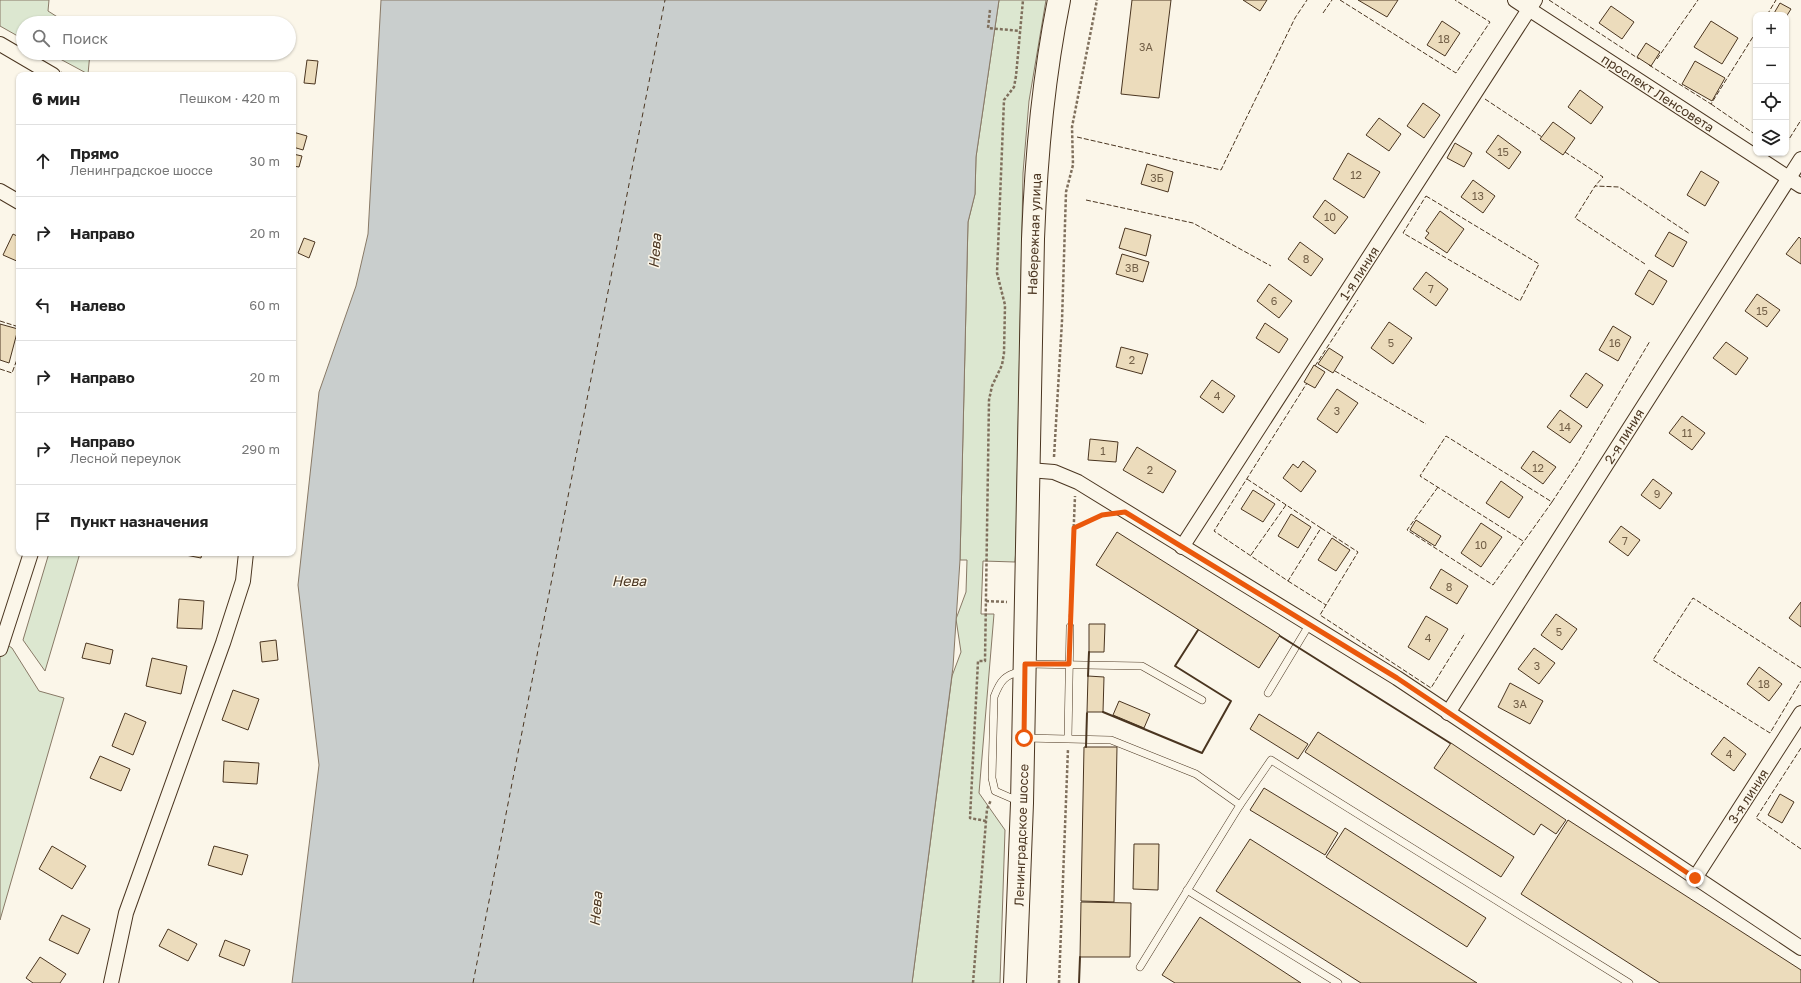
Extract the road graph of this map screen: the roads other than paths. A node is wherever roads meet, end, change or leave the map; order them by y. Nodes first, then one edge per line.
1 (1059, 0) edge
2 (1515, 0) edge
3 (1532, 5) edge
4 (0, 44) edge
5 (16, 53) edge
6 (27, 60) edge
7 (48, 72) edge
8 (1801, 159) edge
9 (1789, 178) junction
10 (1801, 186) edge
11 (0, 192) edge
12 (16, 200) edge
13 (1029, 470) junction
14 (1182, 547) junction
15 (30, 556) edge
16 (246, 556) edge
17 (1309, 625) junction
18 (1070, 627) road end
19 (0, 649) edge
20 (1069, 664) junction
21 (1025, 668) junction
22 (1268, 693) dead end
23 (1202, 700) dead end
24 (1448, 713) junction
25 (1801, 714) edge
26 (1024, 738) junction
27 (1068, 738) junction
28 (1022, 803) junction
29 (1240, 805) junction
30 (1695, 878) junction
31 (1187, 890) junction
32 (1801, 948) edge
33 (1140, 967) dead end
34 (111, 983) edge
35 (1015, 983) edge
36 (1338, 983) edge
37 (1629, 983) edge

1 - 13 main road, Набережная улица
2 - 3 street, проспект Ленсовета
3 - 9 street, проспект Ленсовета
3 - 14 street, 1-я линия
4 - 5 street
6 - 7 street
8 - 9 street, 2-я линия
9 - 10 street, проспект Ленсовета
9 - 24 street, 2-я линия
11 - 12 street
13 - 14 street
13 - 21 main road, Ленинградское шоссе
14 - 17 street
15 - 19 street
16 - 34 street
17 - 22 lane
17 - 24 street
18 - 20 lane
20 - 21 lane
20 - 23 lane
20 - 27 lane
21 - 26 main road, Ленинградское шоссе
21 - 28 lane
24 - 30 street
25 - 30 street, 3-я линия
26 - 27 lane
26 - 28 main road, Ленинградское шоссе
27 - 29 lane
28 - 35 main road, Ленинградское шоссе
29 - 31 lane
29 - 37 lane
30 - 32 street
31 - 33 lane
31 - 36 lane

